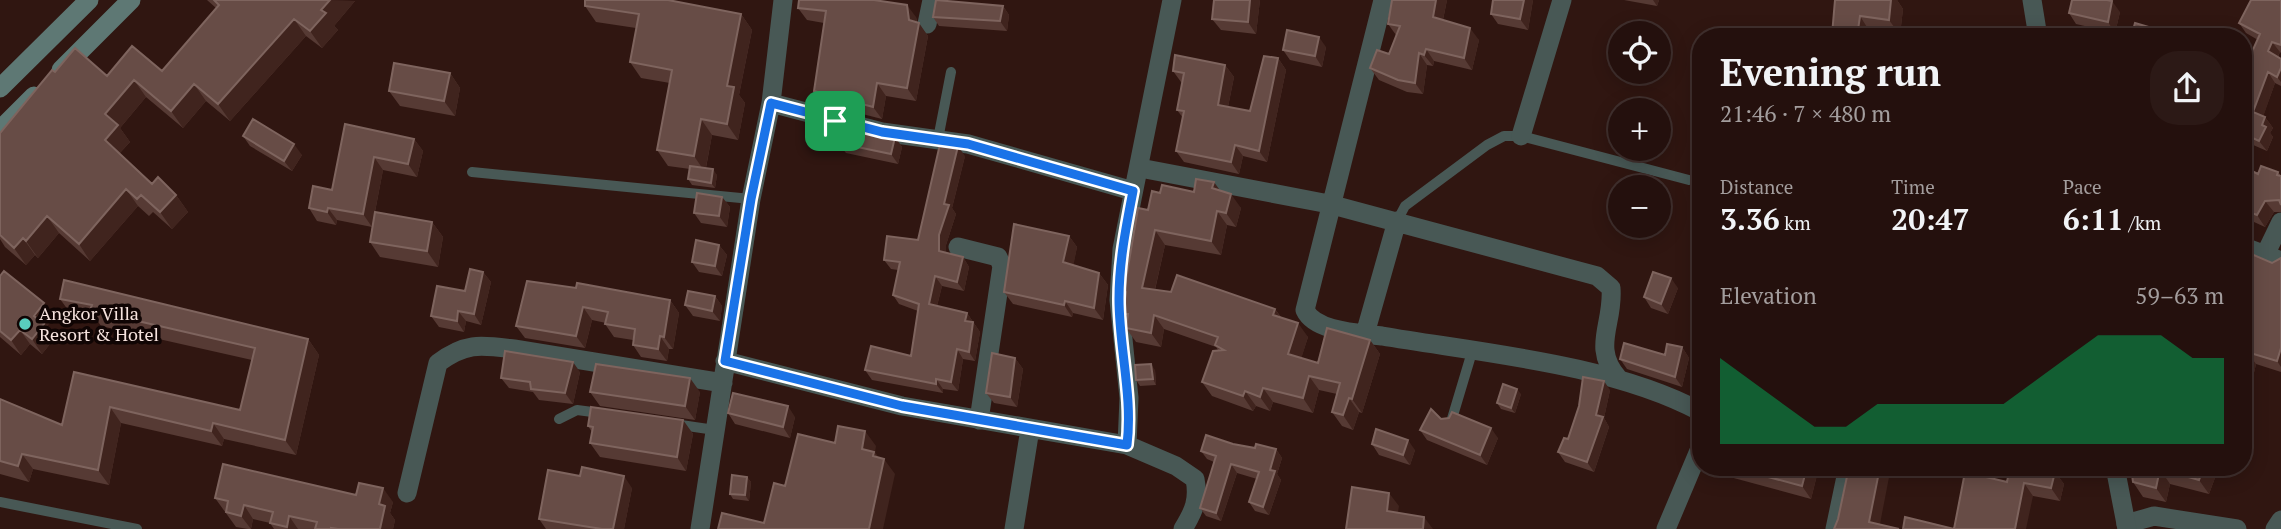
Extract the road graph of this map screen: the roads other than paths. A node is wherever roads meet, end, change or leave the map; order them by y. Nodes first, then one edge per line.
1 (89, 0) edge
2 (131, 0) edge
3 (783, 0) edge
4 (932, 0) edge
5 (1172, 0) edge
6 (1382, 0) edge
7 (1562, 0) edge
8 (2032, 0) edge
9 (927, 24) dead end
10 (2037, 28) edge
11 (951, 72) dead end
12 (0, 88) edge
13 (771, 103) junction
14 (0, 130) edge
15 (1521, 136) junction
16 (938, 139) junction
17 (1140, 168) junction
18 (472, 172) dead end
19 (1689, 180) dead end
20 (1133, 191) junction
21 (751, 199) junction
22 (1329, 204) junction
23 (1396, 220) junction
24 (2281, 222) edge
25 (958, 247) dead end
26 (2252, 250) edge
27 (2273, 258) edge
28 (1366, 334) junction
29 (1472, 352) junction
30 (725, 361) junction
31 (1618, 378) junction
32 (723, 383) junction
33 (1692, 408) edge
34 (611, 415) edge
35 (559, 419) dead end
36 (979, 420) junction
37 (663, 422) edge
38 (1451, 422) edge
39 (1030, 429) junction
40 (715, 430) junction
41 (1127, 445) junction
42 (1692, 467) edge
43 (1846, 476) edge
44 (2116, 476) edge
45 (407, 493) dead end
46 (0, 502) edge
47 (2281, 520) edge
48 (2124, 527) edge
49 (137, 529) edge
50 (699, 529) edge
51 (1014, 529) edge
52 (1183, 529) edge
53 (1666, 529) edge
54 (1835, 529) edge
55 (2238, 529) edge
56 (2275, 529) edge

1 - 12 main road
2 - 14 main road
3 - 13 street
4 - 9 street
5 - 17 street
6 - 22 street
7 - 15 street
8 - 10 street
11 - 16 lane
13 - 16 street
13 - 21 street
15 - 19 lane
15 - 23 lane
16 - 20 street
17 - 20 street
17 - 22 street
18 - 21 lane
20 - 41 street
21 - 30 street
22 - 23 street
22 - 28 street
23 - 28 street
23 - 31 street
24 - 27 street
25 - 36 street
26 - 27 street
28 - 29 street
29 - 31 street
29 - 38 lane
30 - 32 street
30 - 36 street
31 - 33 street
32 - 40 street
32 - 45 street
34 - 35 lane
36 - 39 street
37 - 40 lane
39 - 41 street
39 - 51 street
40 - 50 street
41 - 52 street
42 - 53 street
43 - 54 street
44 - 48 street
46 - 49 lane
47 - 56 street
48 - 55 street

